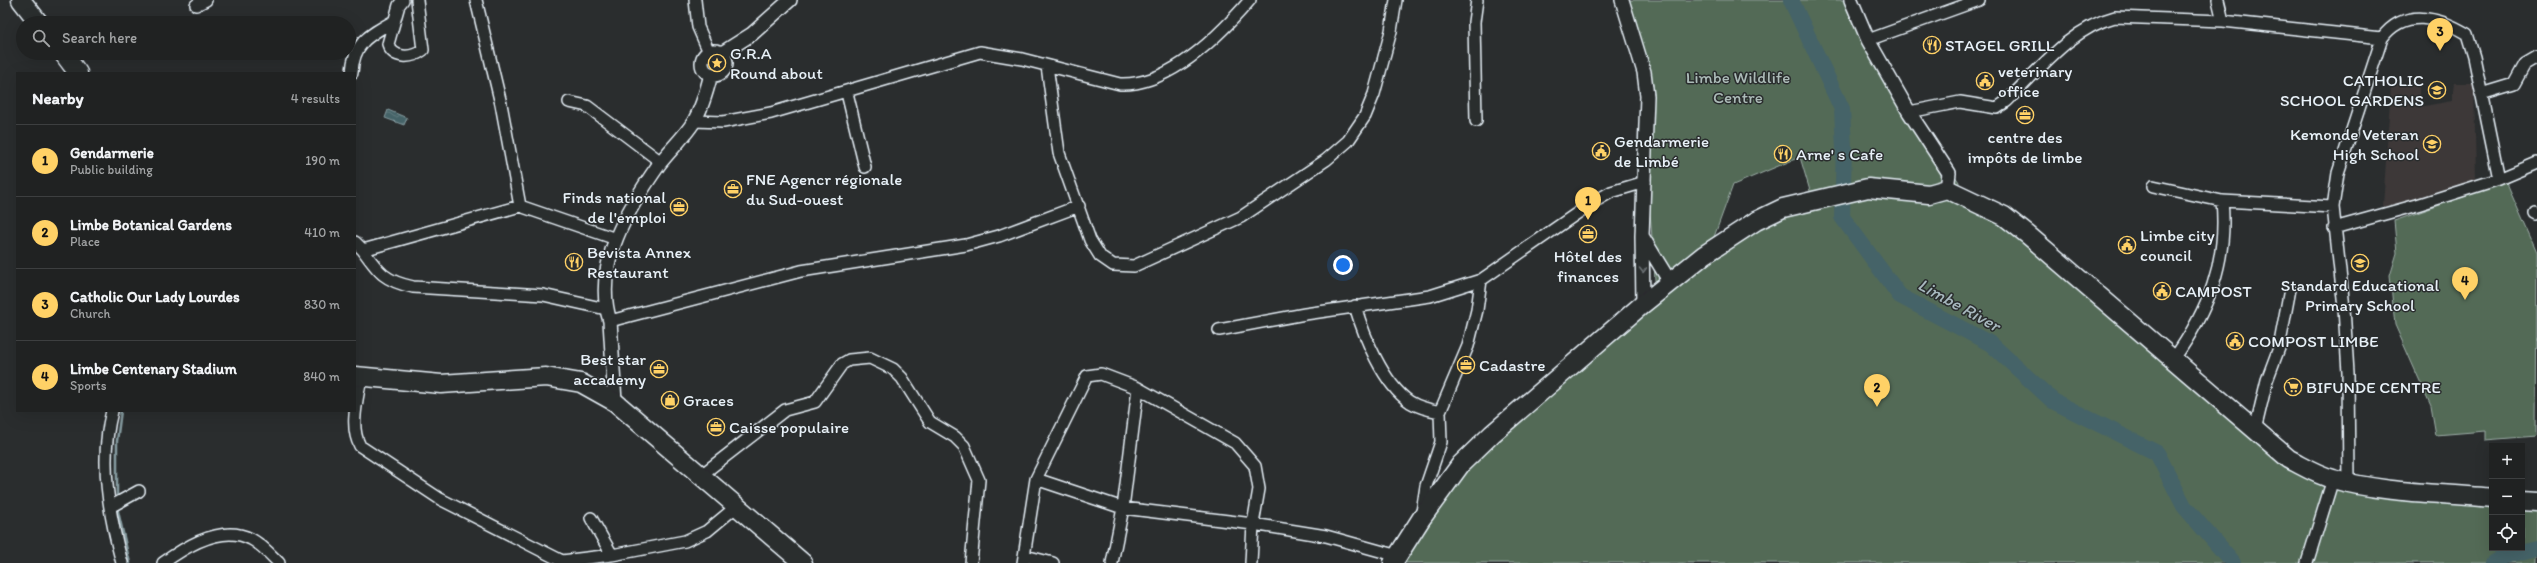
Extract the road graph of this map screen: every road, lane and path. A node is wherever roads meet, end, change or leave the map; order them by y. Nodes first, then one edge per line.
1 (21, 0) edge
2 (403, 0) edge
3 (417, 0) edge
4 (476, 0) edge
5 (695, 0) edge
6 (789, 0) edge
7 (1250, 0) edge
8 (1396, 0) edge
9 (1477, 0) edge
10 (1622, 0) edge
11 (1851, 0) edge
12 (1979, 0) edge
13 (2218, 0) edge
14 (34, 16) edge
15 (394, 21) junction
16 (2223, 21) junction
17 (2382, 38) junction
18 (1868, 40) junction
19 (356, 51) edge
20 (715, 53) junction
21 (2537, 58) edge
22 (68, 60) edge
23 (353, 60) edge
24 (1047, 66) junction
25 (77, 72) edge
26 (352, 72) edge
27 (711, 74) junction
28 (847, 92) junction
29 (2481, 94) junction
30 (569, 102) dead end
31 (1908, 112) junction
32 (1476, 121) dead end
33 (694, 122) junction
34 (661, 162) junction
35 (2537, 163) edge
36 (865, 167) dead end
37 (2499, 178) junction
38 (1645, 182) junction
39 (2152, 186) dead end
40 (1947, 189) junction
41 (2222, 201) junction
42 (520, 206) junction
43 (1078, 206) junction
44 (2333, 207) junction
45 (2334, 228) junction
46 (1642, 236) junction
47 (616, 239) junction
48 (359, 246) edge
49 (1481, 280) junction
50 (1670, 282) junction
51 (2290, 289) dead end
52 (1643, 304) junction
53 (1355, 306) junction
54 (608, 315) junction
55 (1219, 330) dead end
56 (2173, 360) junction
57 (358, 376) edge
58 (1138, 388) junction
59 (615, 402) junction
60 (356, 409) edge
61 (112, 412) edge
62 (356, 412) edge
63 (1440, 412) junction
64 (2255, 430) junction
65 (700, 476) junction
66 (1036, 479) junction
67 (2341, 481) junction
68 (139, 491) dead end
69 (2489, 498) edge
70 (2525, 501) edge
71 (2537, 502) edge
72 (737, 506) junction
73 (110, 507) junction
74 (1123, 508) junction
75 (591, 518) dead end
76 (1421, 519) junction
77 (1253, 524) junction
78 (612, 555) junction
79 (1024, 560) edge
80 (1395, 560) edge
81 (557, 562) edge
82 (122, 563) edge
83 (163, 563) edge
84 (279, 563) edge
85 (803, 563) edge
86 (971, 563) edge
87 (1053, 563) edge
88 (1112, 563) edge
89 (1251, 563) edge
90 (2307, 563) edge

1 - 14 highway
2 - 15 street
3 - 15 street
4 - 42 street
5 - 20 street
6 - 20 street
7 - 24 street
8 - 43 street
9 - 32 street
10 - 38 street
11 - 18 street
12 - 18 street
13 - 16 street
15 - 19 street
16 - 17 street
16 - 31 street
17 - 29 street
17 - 44 street
18 - 31 street
20 - 27 street
20 - 27 street
21 - 29 street
22 - 25 highway
23 - 26 street
24 - 28 street
24 - 43 street
27 - 33 street
28 - 33 street
28 - 36 street
29 - 37 street
30 - 34 street
31 - 40 street
33 - 34 street
34 - 47 street
35 - 37 street
37 - 45 street
38 - 46 street
38 - 49 street
39 - 41 street
40 - 50 highway
40 - 56 highway
41 - 44 street
41 - 56 street
42 - 47 street
42 - 48 street
43 - 54 street
44 - 45 street
45 - 67 street
46 - 50 street
46 -> 52 street
47 - 54 street
48 - 54 street
49 - 53 street
49 - 63 street
50 - 52 highway
51 - 64 street
52 - 76 highway
53 - 55 street
53 - 63 street
54 - 59 street
56 - 64 highway
57 - 59 highway
57 - 60 street
58 - 66 street
58 - 74 street
58 - 77 street
59 - 65 highway
61 - 73 street
62 - 81 street
63 - 76 street
64 - 67 highway
65 - 72 highway
65 - 86 street
66 - 74 street
66 - 79 street
67 - 69 highway
67 - 90 street
68 - 73 street
70 - 71 highway
72 - 78 street
72 - 85 highway
73 - 82 street
74 - 77 street
74 - 88 street
75 - 78 street
76 - 80 highway
77 - 80 street
77 - 89 street
78 - 81 street
79 - 87 street
83 - 84 street

